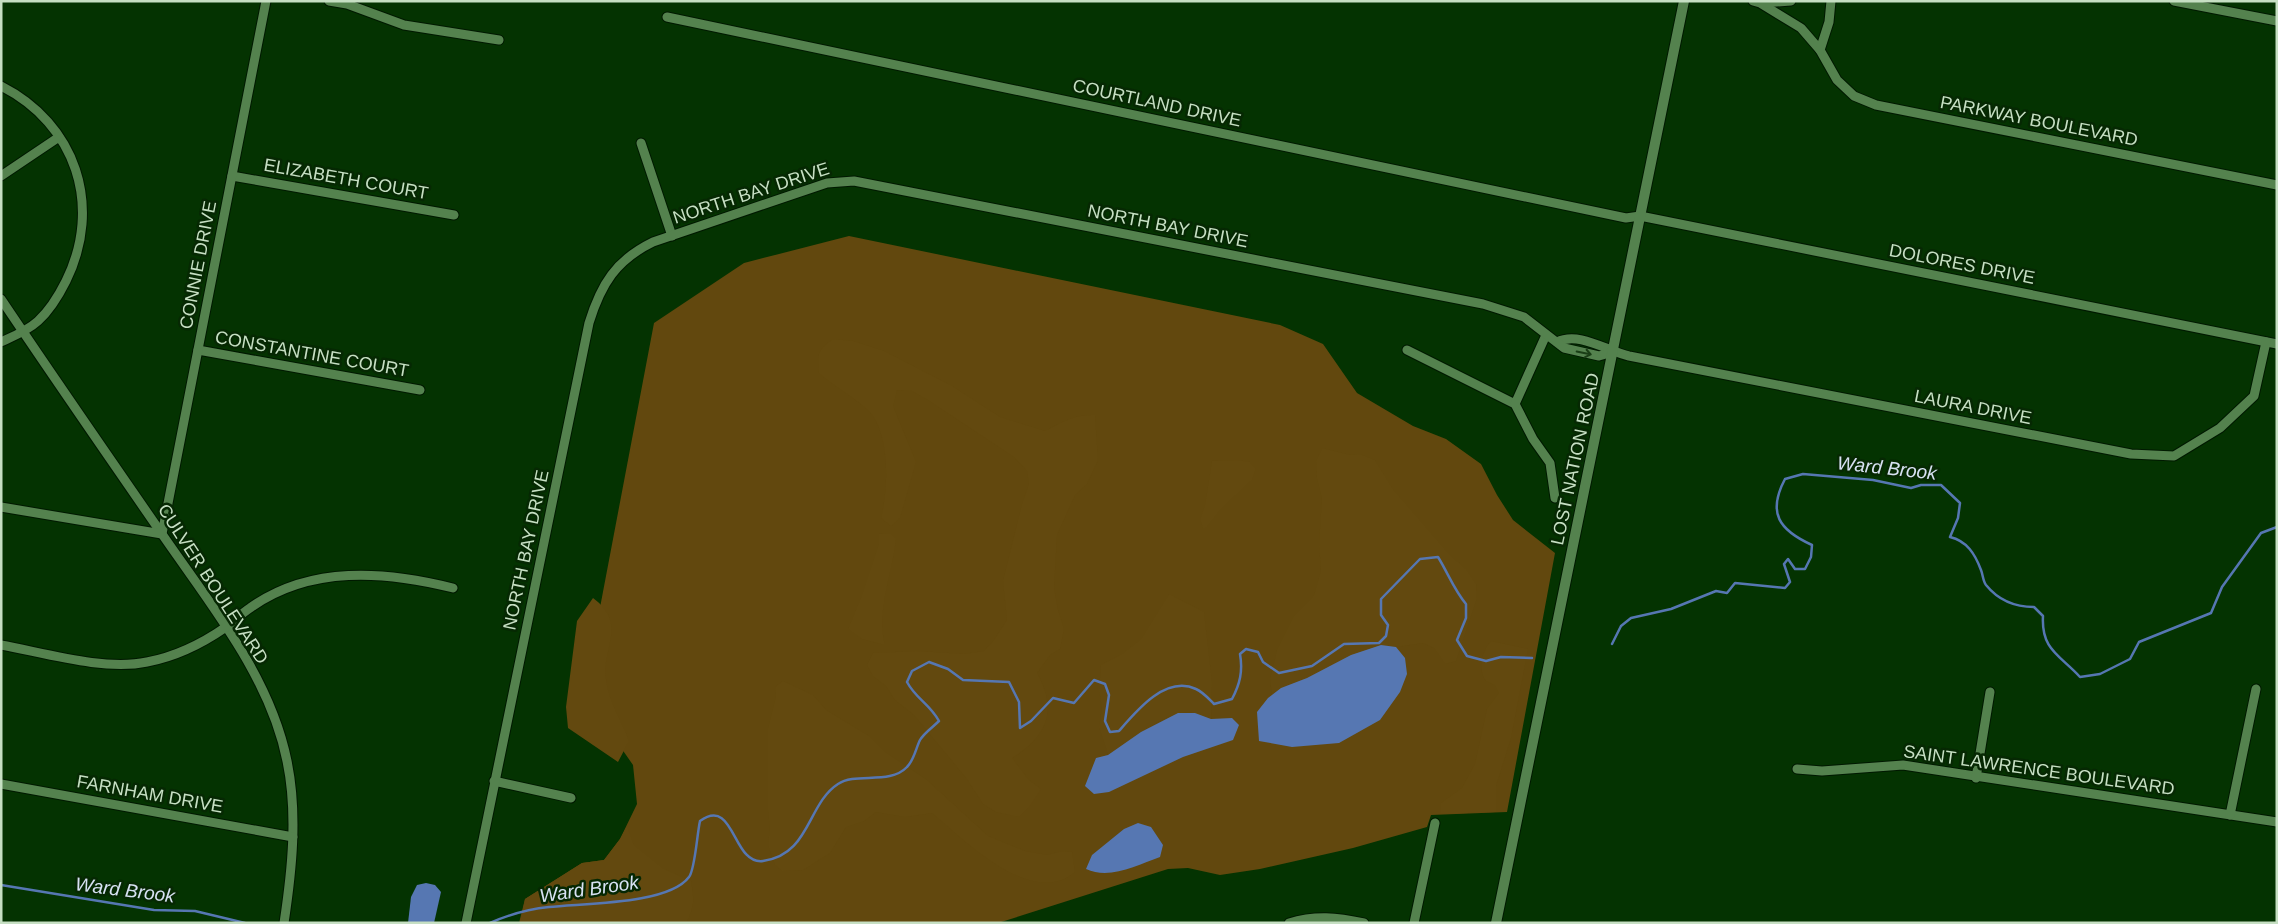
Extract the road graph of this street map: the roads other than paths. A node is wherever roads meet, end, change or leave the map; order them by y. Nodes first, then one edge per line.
1 (266, 1) edge
2 (329, 1) edge
3 (1684, 1) edge
4 (1791, 1) edge
5 (1831, 1) edge
6 (2174, 1) edge
7 (1757, 2) edge
8 (667, 17) dead end
9 (2277, 21) edge
10 (499, 40) dead end
11 (1820, 50) junction
12 (1, 86) edge
13 (59, 137) junction
14 (641, 143) dead end
15 (1, 176) edge
16 (232, 176) junction
17 (2277, 185) edge
18 (454, 215) dead end
19 (1640, 216) junction
20 (672, 236) junction
21 (1, 300) edge
22 (23, 332) junction
23 (1546, 335) junction
24 (1, 342) edge
25 (2266, 342) junction
26 (2277, 344) edge
27 (198, 350) junction
28 (1407, 350) dead end
29 (1613, 352) junction
30 (420, 390) dead end
31 (1515, 404) junction
32 (1555, 498) dead end
33 (1, 507) edge
34 (162, 534) junction
35 (453, 588) dead end
36 (226, 627) junction
37 (1, 645) edge
38 (2256, 689) dead end
39 (1990, 692) dead end
40 (1797, 769) dead end
41 (1976, 778) junction
42 (494, 781) junction
43 (1, 784) edge
44 (571, 798) dead end
45 (2230, 815) junction
46 (2277, 822) edge
47 (1435, 823) dead end
48 (293, 837) junction
49 (284, 923) edge
50 (466, 923) edge
51 (1289, 923) edge
52 (1364, 923) edge
53 (1414, 923) edge
54 (1496, 923) edge

1 - 16 street, CONNIE DRIVE
2 - 10 street
3 - 19 street, LOST NATION ROAD
4 - 7 street
5 - 11 street
6 - 9 street
7 - 11 street, PARKWAY BOULEVARD
8 - 19 street, COURTLAND DRIVE
11 - 17 street, PARKWAY BOULEVARD
12 - 13 street
13 - 15 street
13 - 22 street
14 - 20 street
16 - 18 street, ELIZABETH COURT
16 - 27 street, CONNIE DRIVE
19 - 25 street, DOLORES DRIVE
19 - 29 street, LOST NATION ROAD
20 - 23 street, NORTH BAY DRIVE
20 - 42 street, NORTH BAY DRIVE
21 - 22 street, CULVER BOULEVARD
22 - 24 street
22 - 34 street, CULVER BOULEVARD
23 - 29 street, NORTH BAY DRIVE
23 - 31 street
25 - 26 street, DOLORES DRIVE
25 - 29 street, LAURA DRIVE
27 - 30 street, CONSTANTINE COURT
27 - 34 street, CONNIE DRIVE
28 - 31 street
29 - 54 street, LOST NATION ROAD
31 - 32 street
33 - 34 street
34 - 36 street, CULVER BOULEVARD
35 - 36 street
36 - 37 street
36 - 48 street, CULVER BOULEVARD
38 - 45 street
39 - 41 street
40 - 41 street, SAINT LAWRENCE BOULEVARD
41 - 45 street, SAINT LAWRENCE BOULEVARD
42 - 44 street
42 - 50 street, NORTH BAY DRIVE
43 - 48 street, FARNHAM DRIVE
45 - 46 street, SAINT LAWRENCE BOULEVARD
47 - 53 street
48 - 49 street, CULVER BOULEVARD
51 - 52 street

